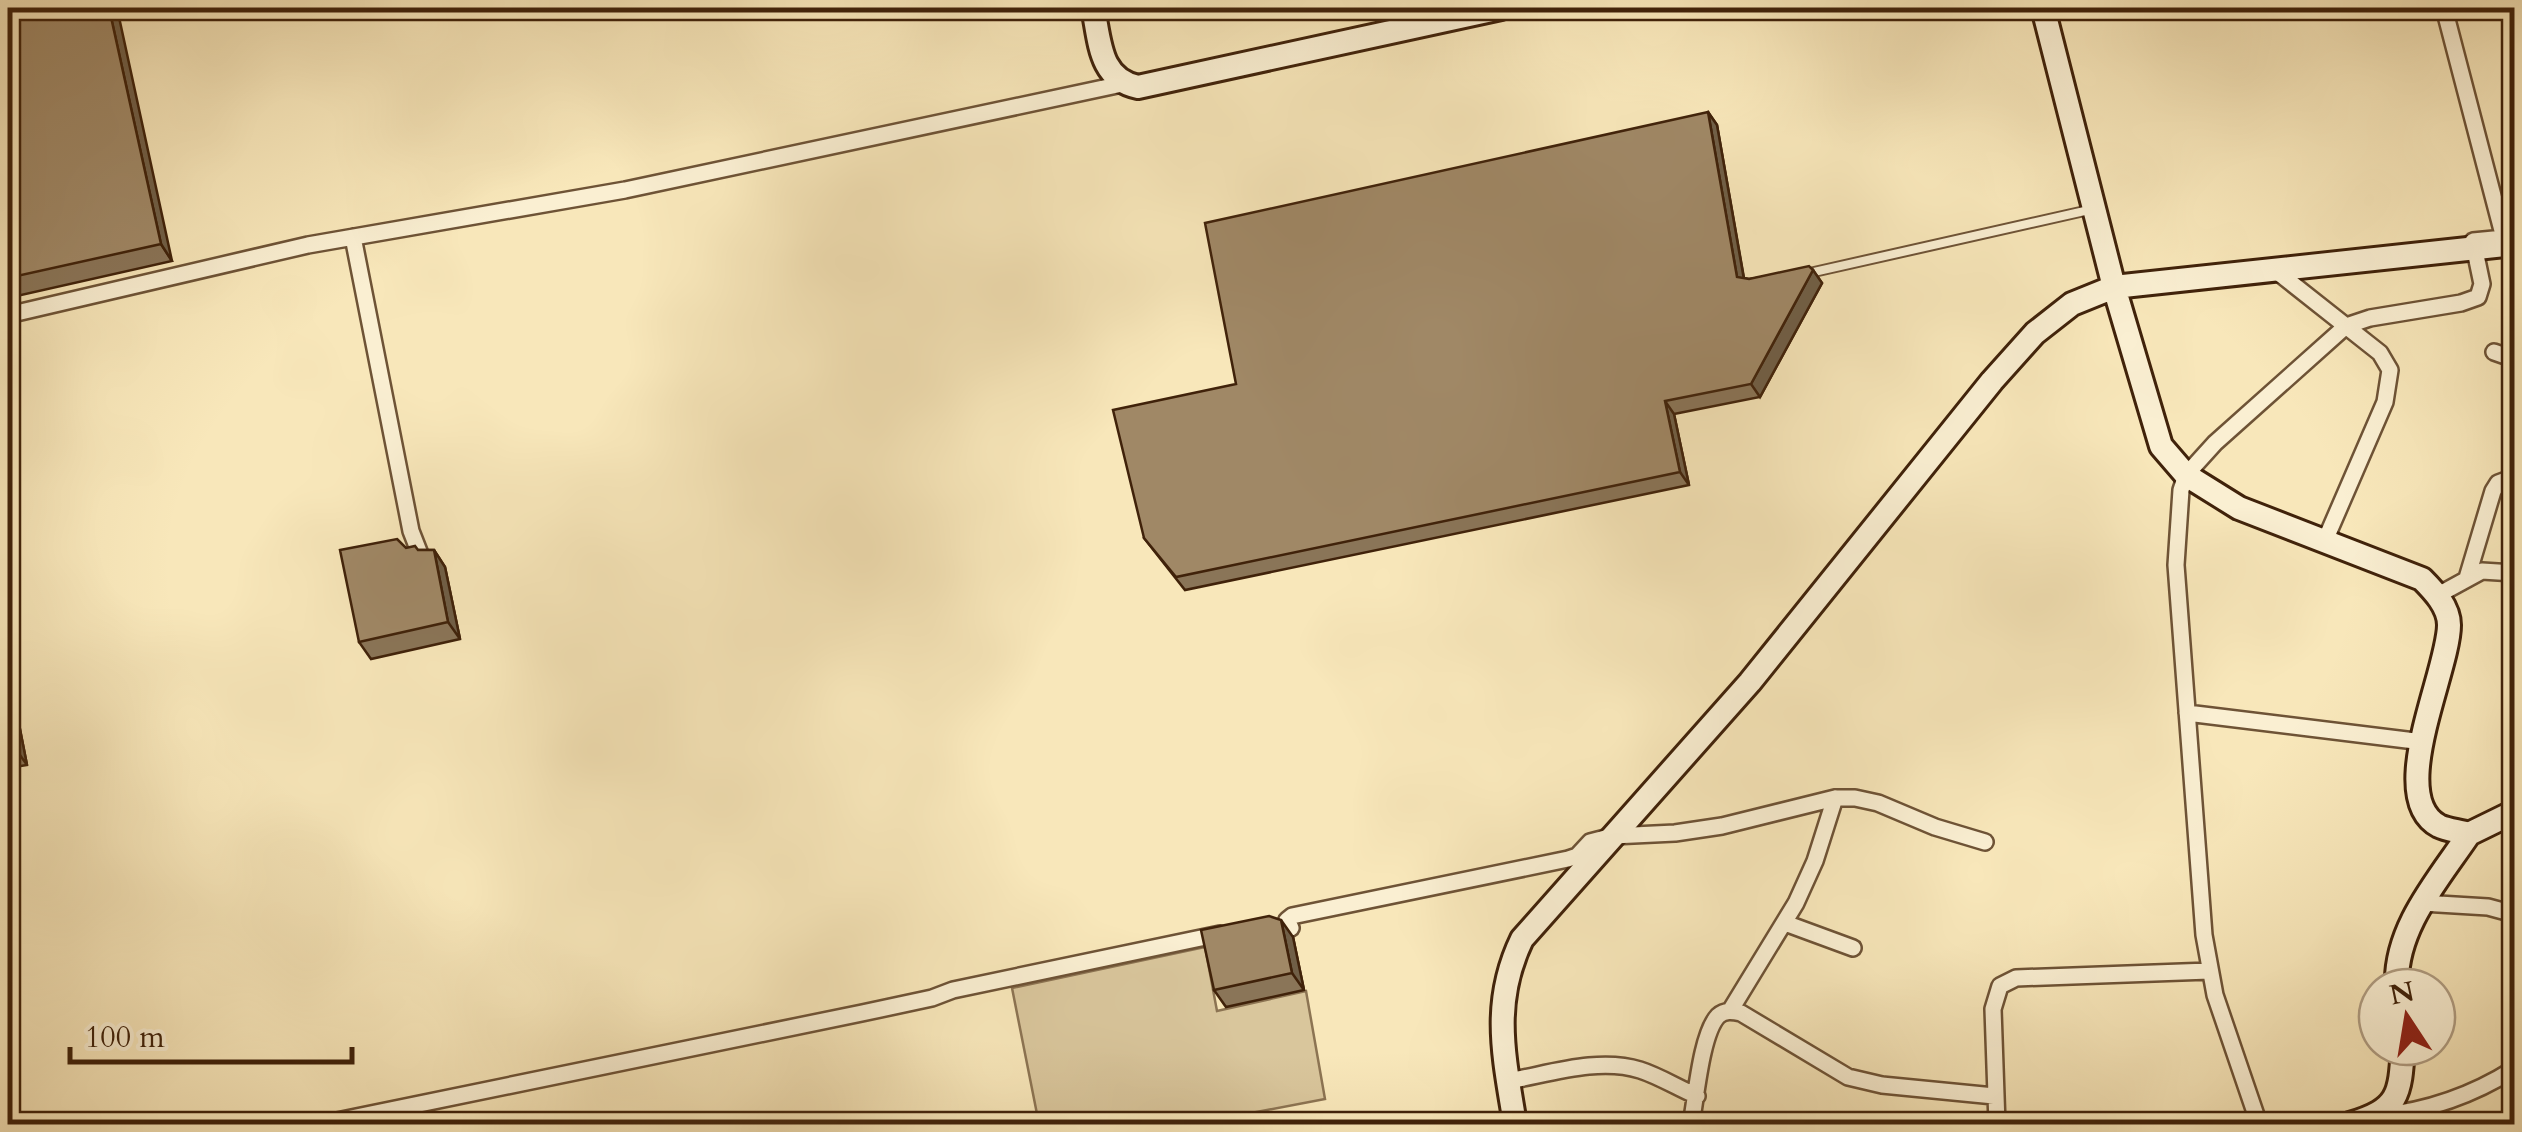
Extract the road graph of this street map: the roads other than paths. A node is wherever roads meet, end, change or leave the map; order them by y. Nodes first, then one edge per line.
1 (1093, 8) edge
2 (1501, 8) edge
3 (2043, 8) edge
4 (2444, 8) edge
5 (1122, 84) junction
6 (2094, 209) junction
7 (353, 237) junction
8 (2514, 244) edge
9 (2475, 248) junction
10 (2276, 270) junction
11 (1794, 277) edge
12 (2114, 287) junction
13 (8, 315) edge
14 (2346, 326) junction
15 (2494, 352) dead end
16 (2514, 359) edge
17 (2186, 475) junction
18 (2514, 477) edge
19 (2324, 542) junction
20 (420, 554) edge
21 (2514, 572) edge
22 (2466, 578) junction
23 (2438, 594) junction
24 (2187, 713) junction
25 (2422, 742) junction
26 (1835, 798) junction
27 (2514, 812) edge
28 (2469, 834) junction
29 (1613, 836) junction
30 (1984, 842) dead end
31 (2422, 903) junction
32 (2514, 914) edge
33 (1785, 923) junction
34 (1269, 924) edge
35 (1232, 931) edge
36 (1854, 948) dead end
37 (2399, 967) edge
38 (2209, 970) junction
39 (1730, 1011) junction
40 (2401, 1067) edge
41 (2514, 1069) edge
42 (1508, 1081) junction
43 (1696, 1096) junction
44 (1994, 1096) junction
45 (2378, 1116) junction
46 (2408, 1119) edge
47 (367, 1120) edge
48 (322, 1124) edge
49 (1515, 1124) edge
50 (1691, 1124) edge
51 (1997, 1124) edge
52 (2259, 1124) edge
53 (2350, 1124) edge

1 - 5 street
2 - 5 street
3 - 6 street
4 - 9 street
5 - 7 street
6 - 11 lane
6 - 12 street
7 - 13 street
7 - 20 street
8 - 9 street
9 - 10 street
9 - 14 street
10 - 12 street
10 - 14 street
12 - 17 street
12 - 29 street
14 - 17 street
14 - 19 street
15 - 16 street
17 - 19 street
17 - 24 street
18 - 22 street
19 - 23 street
21 - 22 street
22 - 23 street
23 - 25 street
24 - 25 street
24 - 38 street
25 - 28 street
26 - 29 street
26 - 30 street
26 - 33 street
27 - 28 street
28 - 31 street
29 - 34 street
29 - 42 street
31 - 32 street
31 - 37 street
33 - 36 street
33 - 39 street
35 - 47 street
38 - 44 street
38 - 52 street
39 - 43 street
39 - 44 street
40 - 45 street
41 - 46 street
42 - 43 street
42 - 49 street
43 - 50 street
44 - 51 street
45 - 46 street
45 - 53 street
47 - 48 street

